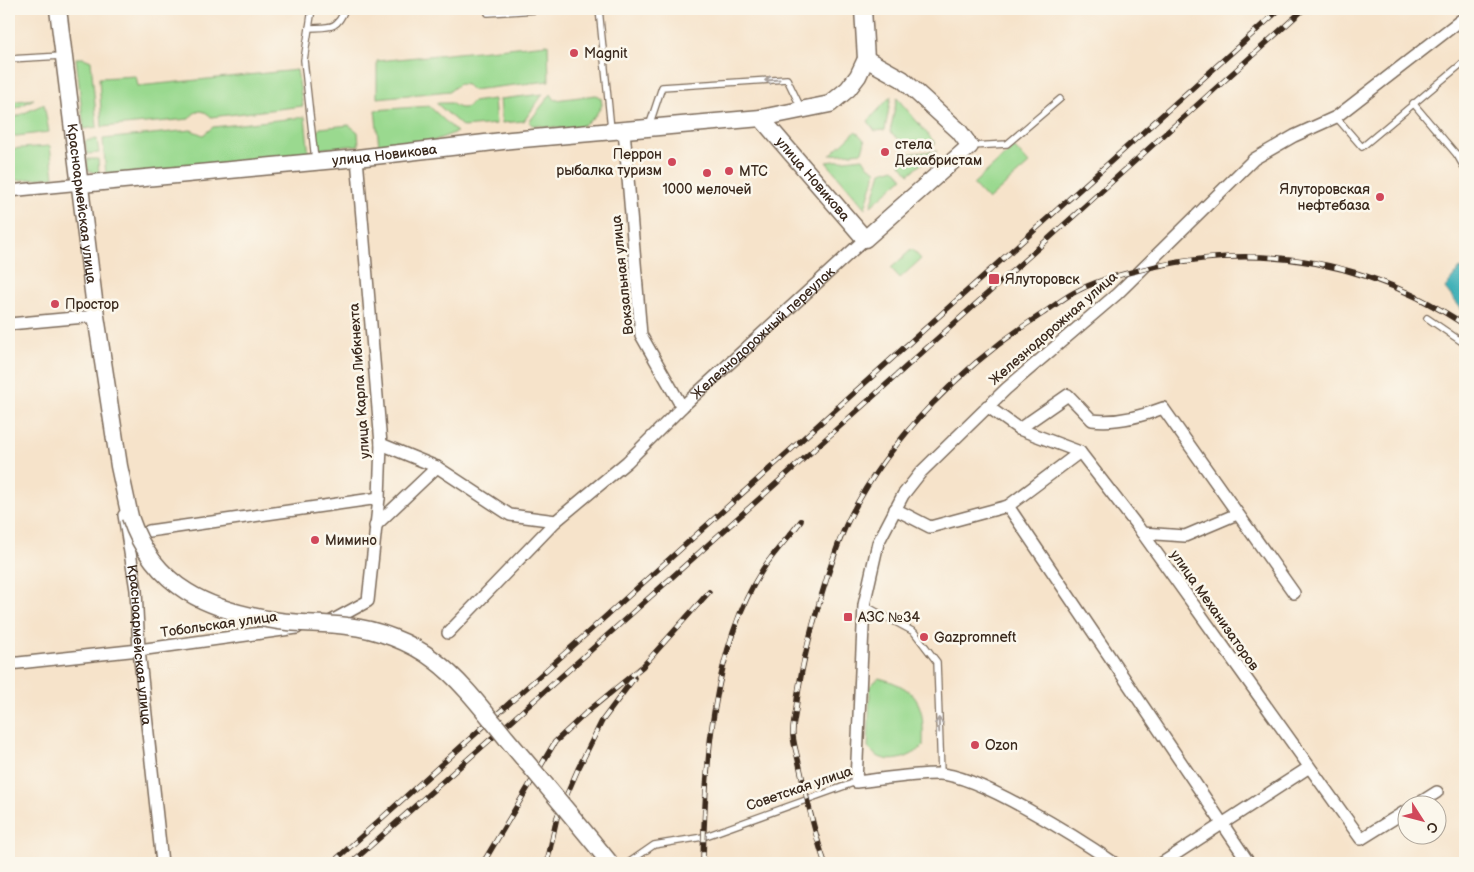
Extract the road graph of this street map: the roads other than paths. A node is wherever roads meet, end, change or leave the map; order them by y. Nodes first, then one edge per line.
1 (58, 9) edge
2 (312, 9) edge
3 (345, 9) edge
4 (552, 9) edge
5 (599, 9) edge
6 (863, 9) edge
7 (488, 12) dead end
8 (1465, 17) edge
9 (309, 28) junction
10 (64, 56) junction
11 (9, 59) edge
12 (866, 59) junction
13 (1465, 61) edge
14 (1060, 99) dead end
15 (1413, 103) junction
16 (802, 110) junction
17 (1336, 117) junction
18 (762, 118) junction
19 (648, 128) junction
20 (617, 131) junction
21 (970, 146) junction
22 (1465, 152) edge
23 (1457, 155) junction
24 (357, 158) junction
25 (315, 162) junction
26 (1465, 169) edge
27 (81, 184) junction
28 (9, 191) edge
29 (865, 239) junction
30 (96, 316) junction
31 (1427, 318) dead end
32 (9, 324) edge
33 (1465, 344) edge
34 (987, 406) junction
35 (682, 407) junction
36 (113, 428) junction
37 (1019, 429) junction
38 (381, 444) junction
39 (1080, 452) junction
40 (437, 467) junction
41 (379, 498) junction
42 (1008, 506) junction
43 (895, 509) junction
44 (1237, 514) junction
45 (556, 521) junction
46 (375, 526) junction
47 (149, 531) dead end
48 (1142, 533) junction
49 (1294, 593) dead end
50 (368, 601) joint
51 (864, 605) junction
52 (448, 633) dead end
53 (139, 650) junction
54 (9, 664) edge
55 (1308, 768) junction
56 (941, 773) junction
57 (856, 782) junction
58 (1438, 792) dead end
59 (1435, 794) edge
60 (1396, 817) edge
61 (1222, 824) junction
62 (162, 863) edge
63 (610, 863) edge
64 (628, 863) edge
65 (1114, 863) edge
66 (1162, 863) edge
67 (1249, 863) edge

1 - 10 street, Красноармейская улица
2 - 9 lane
3 - 9 lane
4 - 7 lane
5 - 20 lane
6 - 12 street
8 - 17 street, Железнодорожная улица
9 - 25 lane
10 - 11 lane
10 - 27 street, Красноармейская улица
12 - 16 street, улица Новикова
12 - 21 street
13 - 15 lane
14 - 21 lane
15 - 17 lane
15 - 23 lane
16 - 18 street, улица Новикова
16 -> 19 lane
17 - 34 street, Железнодорожная улица
18 - 19 street, улица Новикова
18 - 29 street, улица Новикова
19 - 20 street, улица Новикова
20 - 24 street, улица Новикова
20 - 35 street, Вокзальная улица
21 - 29 street, Железнодорожный переулок
22 - 23 lane
23 - 26 lane
24 - 25 street, улица Новикова
24 - 38 street, улица Карла Либкнехта
25 - 27 street, улица Новикова
27 - 28 street, улица Новикова
27 - 30 street, Красноармейская улица
29 - 35 street, Железнодорожный переулок
30 - 32 street
30 - 36 street, Красноармейская улица
31 - 33 lane
34 - 37 street
34 - 43 street, Железнодорожная улица
35 - 45 street, Железнодорожный переулок
36 - 53 street, Красноармейская улица
36 - 63 street, Красноармейская улица, bridge
37 - 39 street
37 - 44 street
38 - 40 street
38 - 41 street, улица Карла Либкнехта
39 - 42 street
39 - 48 street, улица Механизаторов
40 - 45 street
40 - 46 street
41 - 46 street, улица Карла Либкнехта
41 - 47 street
42 - 43 street
42 - 61 street
43 - 51 street, Железнодорожная улица
44 - 48 street
44 - 49 street
45 - 52 street, Железнодорожный переулок
46 - 50 street, улица Карла Либкнехта
48 - 55 street, улица Механизаторов
50 - 53 street, Тобольская улица
56 -> 51 lane
51 - 57 street, Железнодорожная улица
53 - 54 street, Тобольская улица
53 - 62 street, Красноармейская улица
55 - 60 street, улица Механизаторов
55 - 61 street
56 - 57 street, Советская улица
56 - 65 street, Советская улица
57 - 64 lane, Советская улица
58 - 59 street
61 - 66 street
61 - 67 street

